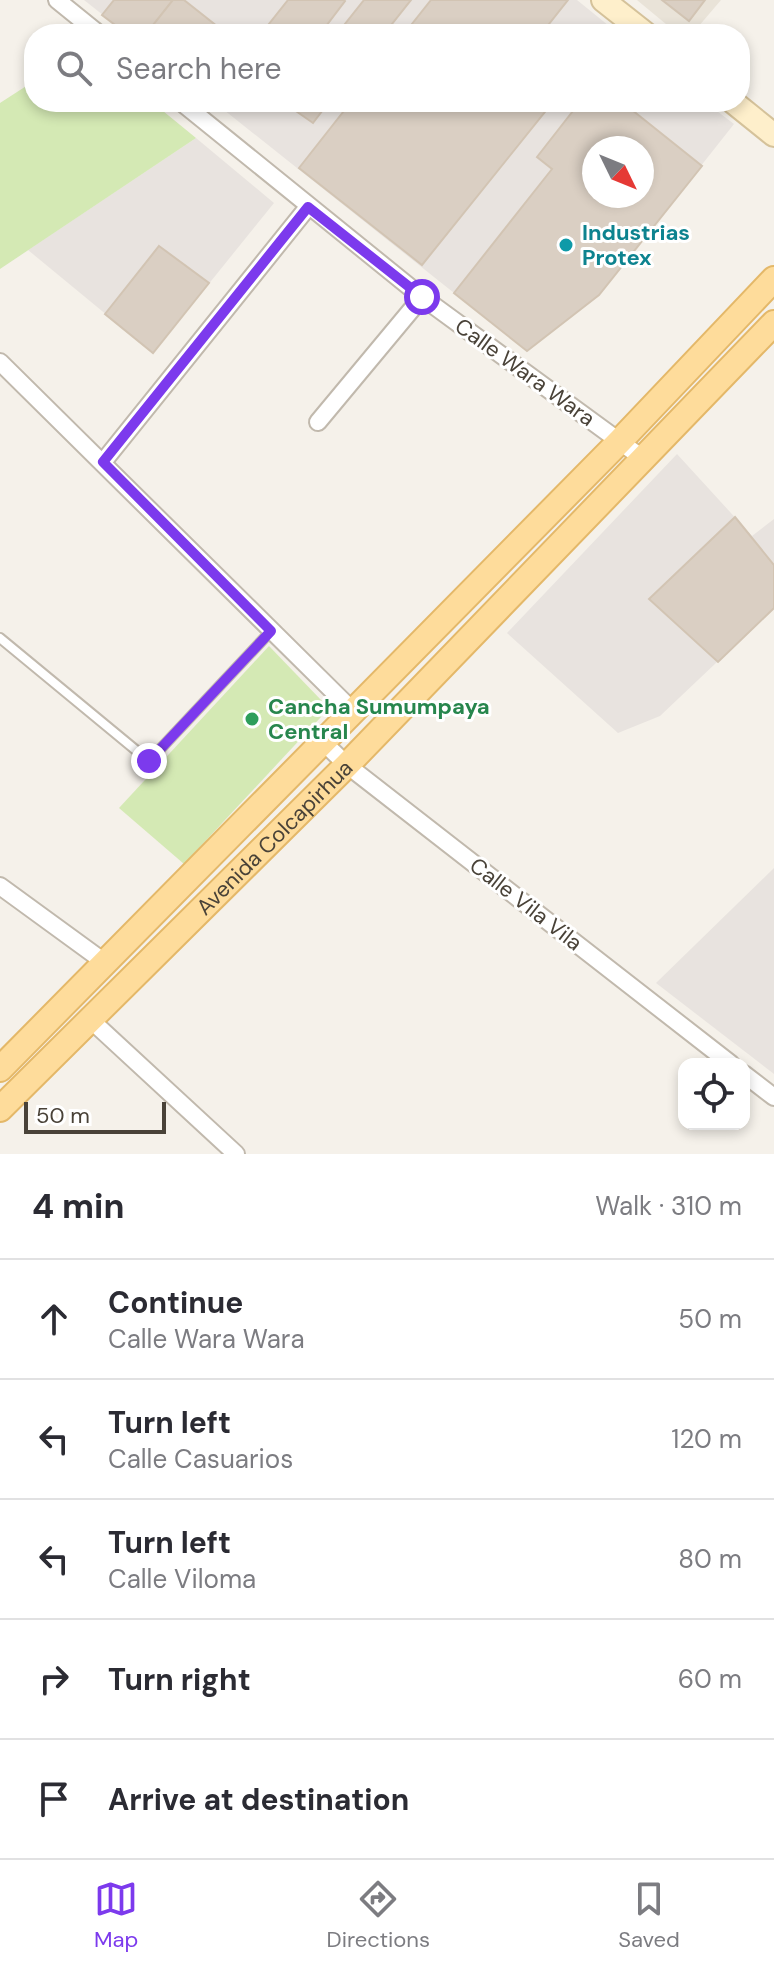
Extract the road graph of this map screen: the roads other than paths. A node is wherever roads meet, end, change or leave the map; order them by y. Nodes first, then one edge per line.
1 (57, 0) edge
2 (603, 0) edge
3 (87, 24) edge
4 (633, 24) edge
5 (193, 112) edge
6 (745, 112) edge
7 (774, 135) edge
8 (308, 207) junction
9 (774, 279) edge
10 (422, 297) junction
11 (774, 323) edge
12 (0, 362) edge
13 (318, 422) dead end
14 (620, 441) junction
15 (645, 460) junction
16 (103, 462) junction
17 (271, 631) junction
18 (0, 638) edge
19 (353, 711) junction
20 (323, 742) junction
21 (347, 765) junction
22 (0, 886) edge
23 (107, 964) junction
24 (92, 1021) junction
25 (723, 1058) edge
26 (0, 1069) edge
27 (750, 1079) edge
28 (774, 1097) edge
29 (0, 1109) edge
30 (236, 1154) edge

1 - 3 street
2 - 4 street
5 - 8 street, Calle Wara Wara
6 - 7 street
8 - 10 street, Calle Wara Wara
8 - 16 street
9 - 14 main road, Avenida Colcapirhua
10 - 13 street
10 - 14 street, Calle Wara Wara
11 - 15 main road, Avenida Colcapirhua
12 - 16 street
14 - 15 street, Calle Wara Wara
14 - 19 main road, Avenida Colcapirhua
15 - 21 main road, Avenida Colcapirhua
16 - 17 street
17 - 18 lane
17 - 19 street
19 - 20 main road, Avenida Colcapirhua
20 - 21 street, Calle Vila Vila
20 - 23 main road, Avenida Colcapirhua
21 - 24 main road, Avenida Colcapirhua
21 - 25 street, Calle Vila Vila
22 - 23 street
23 - 26 main road, Avenida Colcapirhua
24 - 29 main road, Avenida Colcapirhua
24 - 30 street
27 - 28 street

